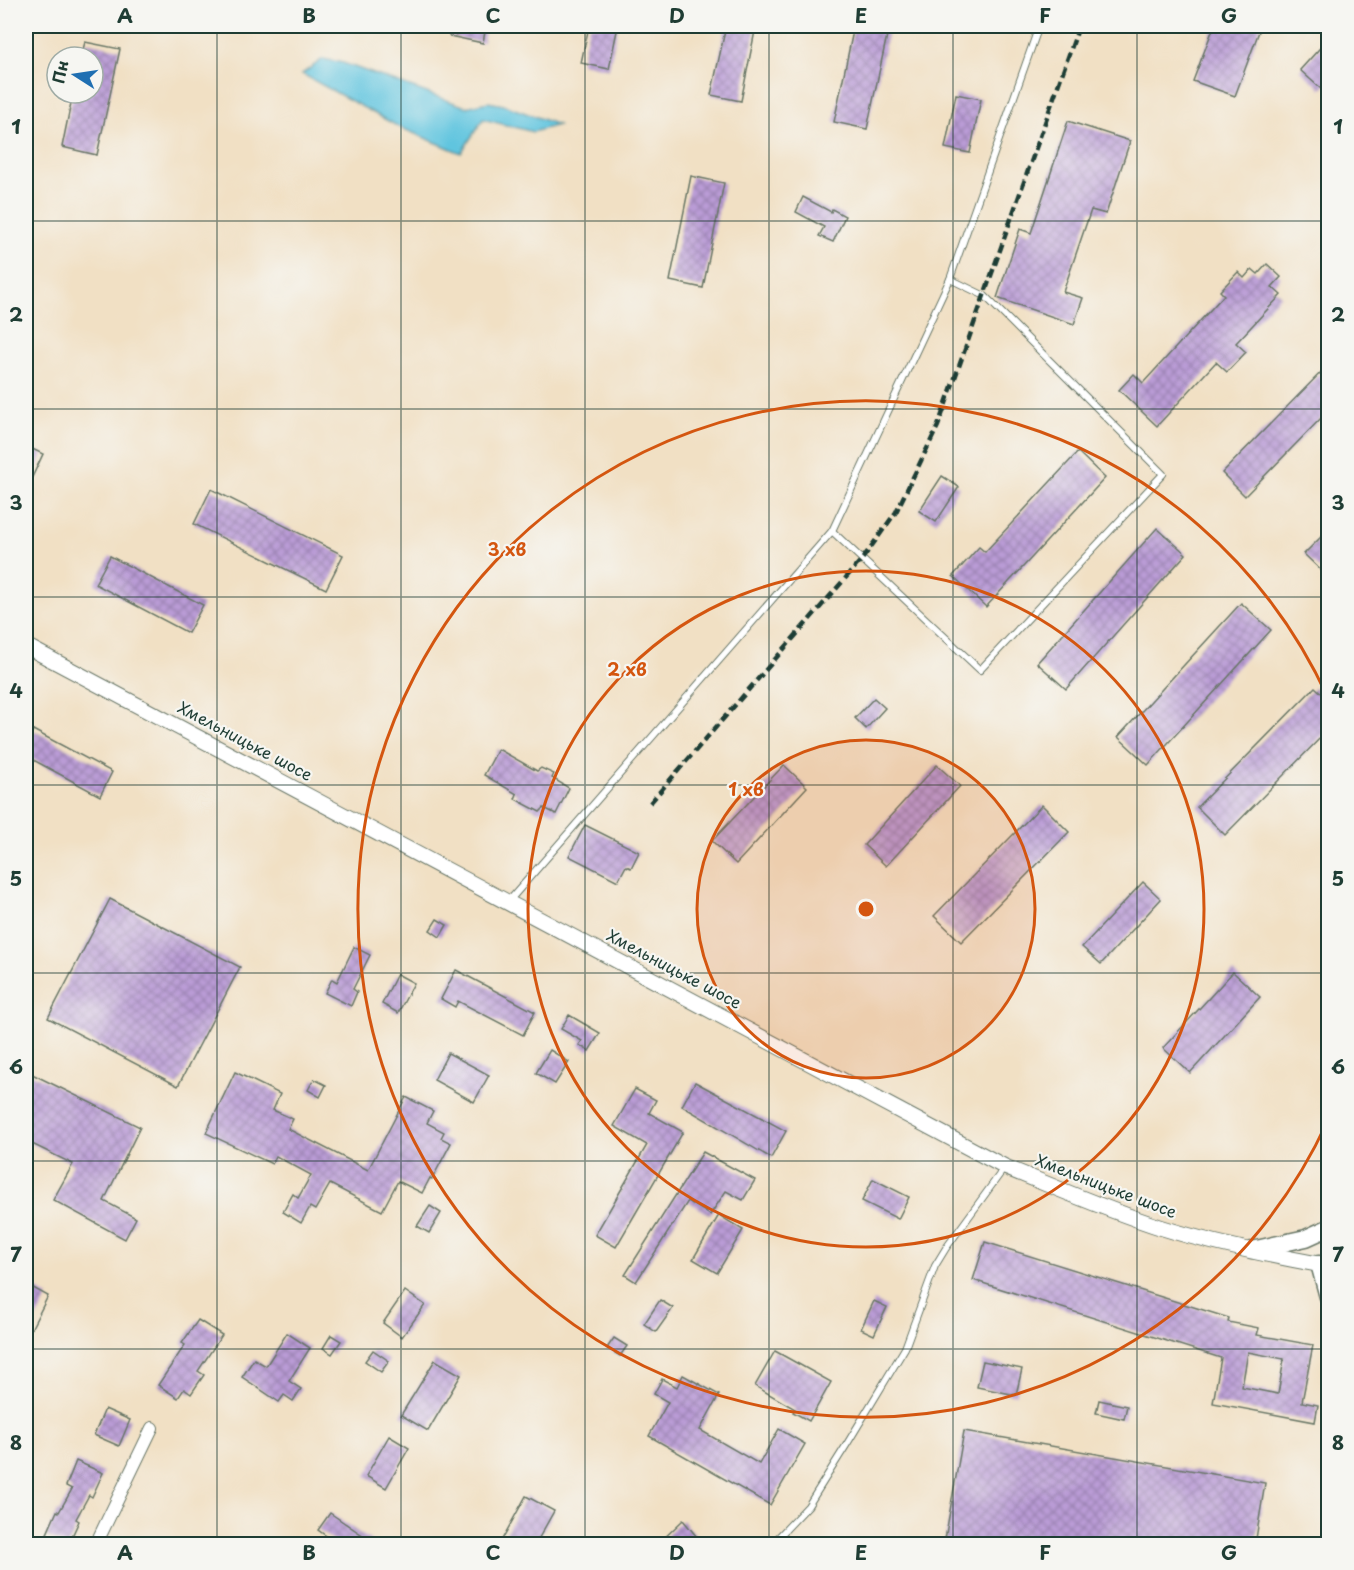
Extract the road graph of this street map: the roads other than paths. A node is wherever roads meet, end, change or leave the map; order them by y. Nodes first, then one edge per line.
1 (1039, 26) edge
2 (950, 279) junction
3 (832, 531) junction
4 (26, 646) edge
5 (509, 901) junction
6 (1005, 1167) junction
7 (1329, 1228) edge
8 (1252, 1250) junction
9 (1324, 1265) edge
10 (1329, 1297) edge
11 (152, 1428) dead end
12 (96, 1545) edge
13 (772, 1545) edge

1 - 2 lane
2 - 3 lane
2 - 3 lane
3 - 5 lane
4 - 5 street, Хмельницьке шосе
5 - 6 street, Хмельницьке шосе
6 - 8 street, Хмельницьке шосе
6 - 13 lane
7 - 8 main road
8 - 9 street, Хмельницьке шосе
9 - 10 main road
11 - 12 street

